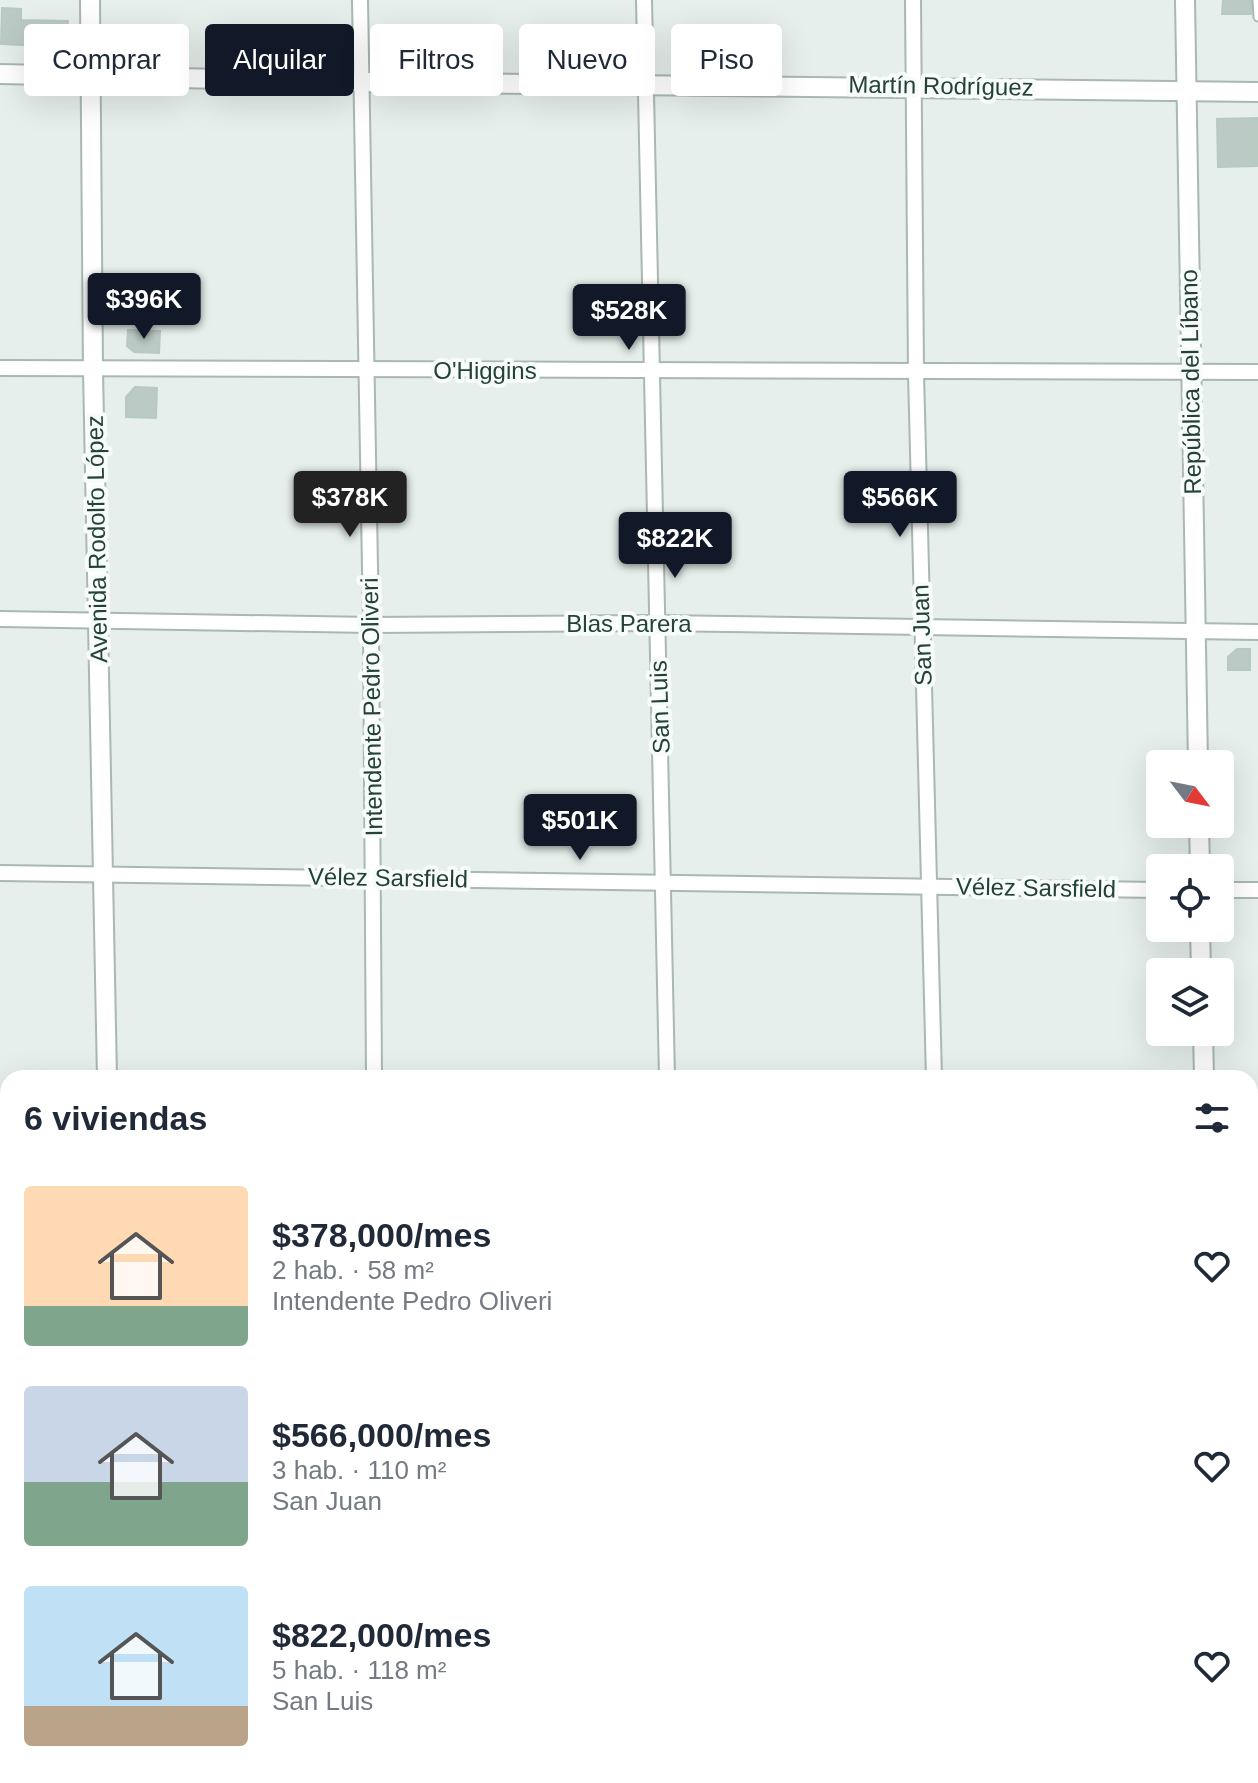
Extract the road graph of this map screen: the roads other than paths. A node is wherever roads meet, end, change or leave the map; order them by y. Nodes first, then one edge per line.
1 (90, 0) edge
2 (360, 0) edge
3 (644, 0) edge
4 (913, 0) edge
5 (1185, 0) edge
6 (1257, 0) edge
7 (1258, 17) edge
8 (90, 24) edge
9 (644, 24) edge
10 (0, 74) edge
11 (24, 75) edge
12 (189, 78) edge
13 (360, 82) junction
14 (519, 83) edge
15 (655, 83) edge
16 (914, 85) junction
17 (1184, 90) junction
18 (1258, 92) edge
19 (89, 96) edge
20 (644, 96) edge
21 (0, 368) edge
22 (93, 370) junction
23 (365, 371) junction
24 (652, 371) junction
25 (1258, 372) edge
26 (916, 373) junction
27 (1191, 373) junction
28 (0, 619) edge
29 (99, 622) junction
30 (657, 623) junction
31 (371, 625) junction
32 (921, 629) junction
33 (1258, 632) edge
34 (1197, 633) junction
35 (1198, 750) edge
36 (0, 873) edge
37 (101, 875) junction
38 (374, 878) junction
39 (666, 882) junction
40 (932, 886) junction
41 (1146, 890) edge
42 (1234, 890) edge
43 (1258, 890) edge
44 (1203, 1046) edge
45 (107, 1070) edge
46 (374, 1070) edge
47 (667, 1070) edge
48 (934, 1070) edge
49 (1204, 1070) edge

1 - 8 street, Avenida Rodolfo López
2 - 13 street, Intendente Pedro Oliveri
3 - 9 street, San Luis
4 - 16 street, San Juan
5 - 17 street, República del Líbano
6 - 7 lane
10 - 11 street, Martín Rodríguez
12 - 13 street, Martín Rodríguez
13 - 14 street, Martín Rodríguez
13 - 23 street, Intendente Pedro Oliveri
15 - 16 street, Martín Rodríguez
16 - 17 street, Martín Rodríguez
16 - 26 street, San Juan
17 - 18 street, Martín Rodríguez
17 - 27 street, República del Líbano
19 - 22 street, Avenida Rodolfo López
20 - 24 street, San Luis
21 - 22 street, O'Higgins
22 - 23 street, O'Higgins
22 - 29 street, Avenida Rodolfo López
23 - 24 street, O'Higgins
23 - 31 street, Intendente Pedro Oliveri
24 - 26 street, O'Higgins
24 - 30 street, San Luis
25 - 27 street, O'Higgins
26 - 27 street, O'Higgins
26 - 32 street, San Juan
27 - 34 street, República del Líbano
28 - 29 street, Blas Parera
29 - 31 street, Blas Parera
29 - 37 street, Avenida Rodolfo López
30 - 31 street, Blas Parera
30 - 32 street, Blas Parera
30 - 39 street, San Luis
31 - 38 street, Intendente Pedro Oliveri
32 - 34 street, Blas Parera
32 - 40 street, San Juan
33 - 34 street, Blas Parera
34 - 35 street, República del Líbano
36 - 37 street, Vélez Sarsfield
37 - 38 street, Vélez Sarsfield
37 - 45 street, Avenida Rodolfo López
38 - 39 street, Vélez Sarsfield
38 - 46 street, Intendente Pedro Oliveri
39 - 40 street, Vélez Sarsfield
39 - 47 street, San Luis
40 - 41 street, Vélez Sarsfield
40 - 48 street, San Juan
42 - 43 street
44 - 49 street

